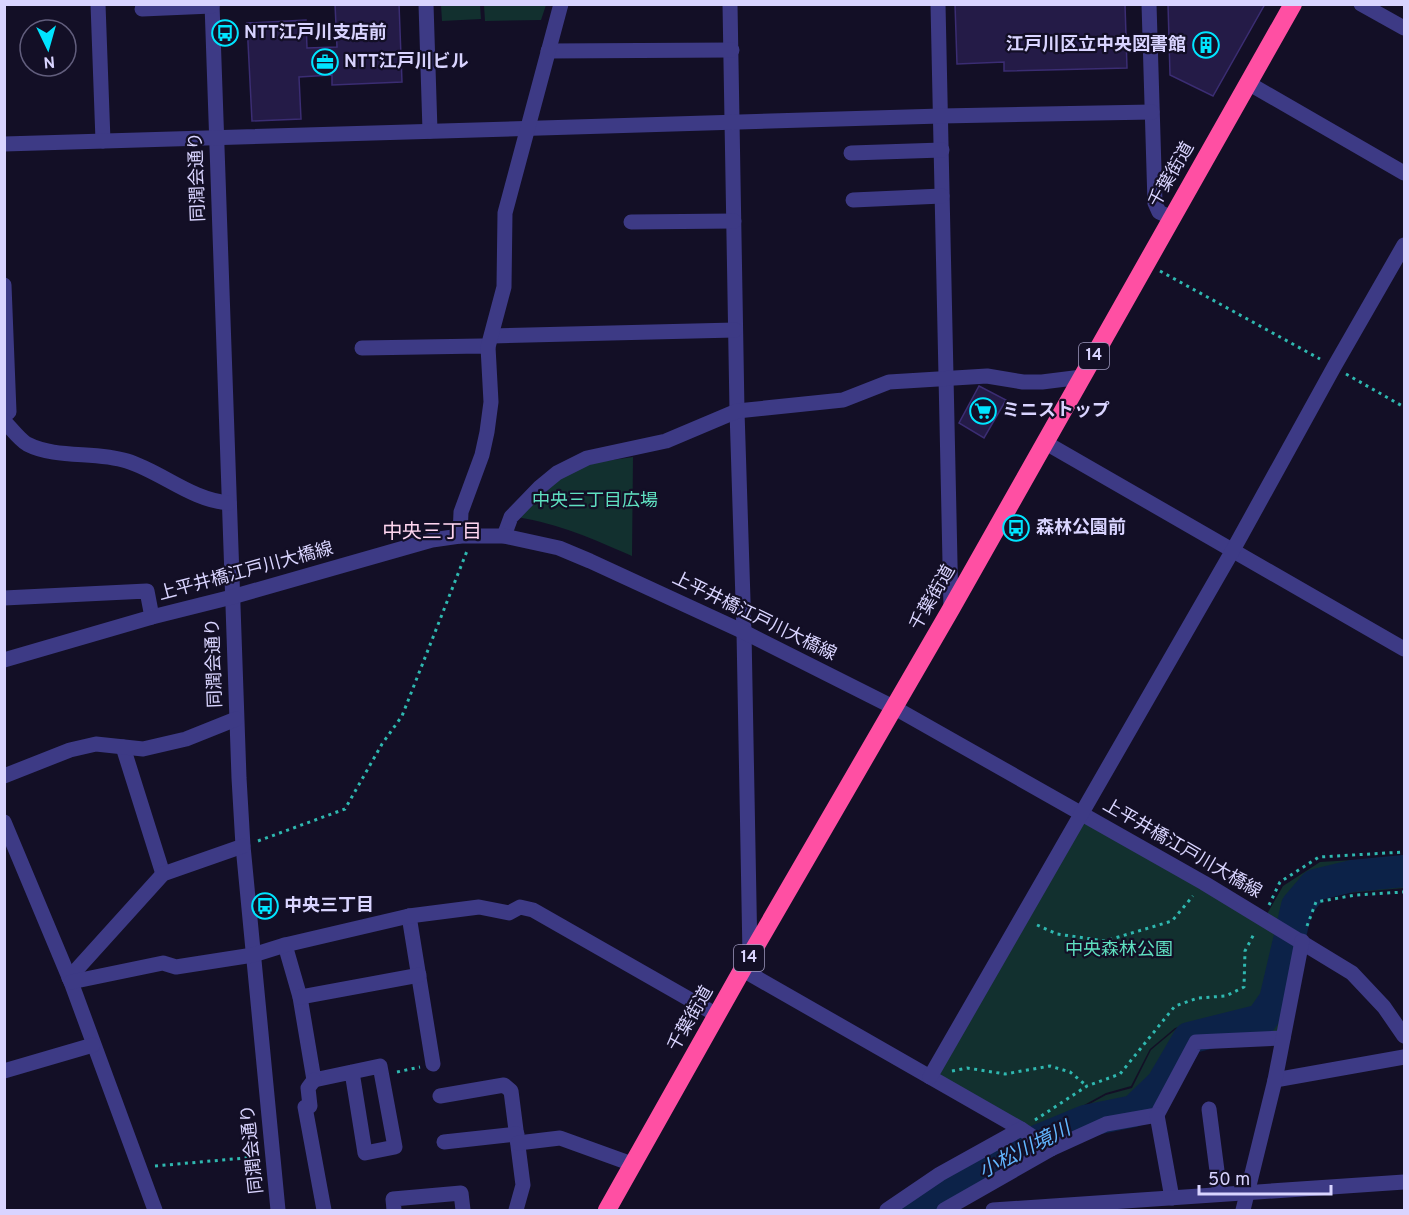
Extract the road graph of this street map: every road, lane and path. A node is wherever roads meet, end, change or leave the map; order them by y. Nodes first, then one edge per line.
1 (98, 4) edge
2 (426, 4) edge
3 (561, 4) edge
4 (730, 4) edge
5 (938, 4) edge
6 (1149, 4) edge
7 (1293, 4) edge
8 (1361, 4) edge
9 (212, 5) edge
10 (142, 9) dead end
11 (1404, 28) edge
12 (732, 50) junction
13 (548, 51) junction
14 (1248, 83) junction
15 (1152, 112) junction
16 (941, 116) junction
17 (734, 123) junction
18 (529, 128) junction
19 (430, 131) junction
20 (216, 137) junction
21 (103, 141) junction
22 (4, 144) edge
23 (942, 150) junction
24 (851, 153) dead end
25 (1404, 173) edge
26 (942, 196) junction
27 (853, 200) dead end
28 (1172, 218) junction
29 (734, 221) junction
30 (631, 222) dead end
31 (1404, 245) edge
32 (1145, 263) junction
33 (4, 285) edge
34 (735, 330) junction
35 (490, 342) junction
36 (362, 348) dead end
37 (1334, 367) junction
38 (1082, 377) junction
39 (945, 378) junction
40 (1404, 407) edge
41 (737, 411) junction
42 (4, 416) edge
43 (4, 421) edge
44 (1046, 443) junction
45 (229, 503) junction
46 (460, 536) junction
47 (504, 536) junction
48 (1233, 550) junction
49 (232, 597) junction
50 (4, 598) edge
51 (951, 609) junction
52 (152, 617) junction
53 (744, 632) junction
54 (1404, 649) edge
55 (4, 660) edge
56 (895, 708) junction
57 (236, 719) junction
58 (382, 744) dead end
59 (123, 747) junction
60 (4, 776) edge
61 (1080, 813) junction
62 (4, 822) edge
63 (243, 846) junction
64 (1404, 852) edge
65 (163, 874) junction
66 (1204, 883) junction
67 (1404, 892) edge
68 (409, 916) junction
69 (1021, 917) junction
70 (1262, 917) junction
71 (1294, 936) junction
72 (285, 945) junction
73 (254, 955) junction
74 (746, 963) junction
75 (419, 975) junction
76 (70, 980) junction
77 (300, 998) junction
78 (717, 1016) junction
79 (1404, 1036) edge
80 (1283, 1038) junction
81 (93, 1045) junction
82 (1404, 1057) edge
83 (433, 1064) joint
84 (4, 1071) edge
85 (352, 1072) junction
86 (382, 1076) junction
87 (930, 1077) junction
88 (314, 1080) junction
89 (1275, 1080) junction
90 (1087, 1086) junction
91 (440, 1096) dead end
92 (1209, 1109) dead end
93 (1157, 1115) junction
94 (1024, 1130) junction
95 (517, 1139) junction
96 (444, 1142) dead end
97 (1048, 1146) junction
98 (273, 1155) junction
99 (632, 1164) junction
100 (143, 1174) junction
101 (1404, 1182) edge
102 (1247, 1192) junction
103 (1220, 1194) junction
104 (1172, 1198) junction
105 (1128, 1206) edge
106 (1082, 1207) edge
107 (610, 1209) edge
108 (1034, 1209) edge
109 (155, 1210) edge
110 (278, 1210) edge
111 (324, 1210) edge
112 (394, 1210) edge
113 (463, 1210) edge
114 (516, 1210) edge
115 (887, 1210) edge
116 (944, 1210) edge
117 (993, 1210) edge
118 (1243, 1210) edge

1 - 21 street
2 - 19 street
3 - 13 street
4 - 12 street
5 - 16 street
6 - 15 street
7 - 14 highway, 千葉街道 / 14
8 - 11 street
9 - 10 street
9 - 20 street, 同潤会通り
12 - 13 street
12 - 17 street
13 - 18 street
14 - 25 street
14 - 28 highway, 千葉街道 / 14
15 - 16 street
15 - 28 street
16 - 17 street
16 - 23 street
17 - 18 street
17 - 29 street
18 - 19 street
18 - 35 street
19 - 20 street
20 - 21 street
20 - 45 street, 同潤会通り
21 - 22 street
23 - 24 street
23 - 26 street
26 - 27 street
26 - 39 street
28 - 32 highway, 千葉街道 / 14
29 - 30 street
29 - 34 street
31 - 37 street
32 - 37 path
32 - 38 highway, 千葉街道 / 14
33 - 42 street
34 - 35 street
34 - 41 street
35 - 36 street
35 - 46 street
37 - 40 path
37 - 48 street
38 - 39 street
38 - 44 highway, 千葉街道 / 14
39 - 41 street
39 - 51 street
41 - 47 street
41 - 53 street
43 - 45 street
44 - 48 street
44 - 51 highway, 千葉街道 / 14
45 - 49 street, 同潤会通り
46 - 47 street, 上平井橋江戸川大橋線
46 - 49 street, 上平井橋江戸川大橋線
47 - 53 street, 上平井橋江戸川大橋線
48 - 54 street
48 - 61 street
49 - 52 street, 上平井橋江戸川大橋線
49 - 57 street, 同潤会通り
50 - 52 street
51 - 56 highway, 千葉街道 / 14
52 - 55 street, 上平井橋江戸川大橋線
53 - 56 street, 上平井橋江戸川大橋線
53 - 74 street
56 - 61 street, 上平井橋江戸川大橋線
56 - 74 highway, 千葉街道 / 14
57 - 59 street
57 - 63 street, 同潤会通り
58 - 63 path
59 - 60 street
59 - 65 street
61 - 66 street, 上平井橋江戸川大橋線
61 - 69 street
62 - 76 street
63 - 65 street
63 - 73 street, 同潤会通り
64 - 70 path
65 - 76 street
66 - 69 path
66 - 70 street, 上平井橋江戸川大橋線
67 - 71 path
68 - 72 street
68 - 75 street
68 - 78 street
69 - 87 street
70 - 71 street, 上平井橋江戸川大橋線
70 - 90 path
71 - 79 street, 上平井橋江戸川大橋線
71 - 80 street
72 - 73 street
72 - 77 street
73 - 76 street
73 - 98 street, 同潤会通り
74 - 78 highway, 千葉街道 / 14
74 - 87 street
75 - 77 street
75 - 83 street
76 - 81 street
77 - 88 street
78 - 99 highway, 千葉街道 / 14
80 - 89 street
80 - 93 street
81 - 84 street
81 - 100 street
82 - 89 street
83 - 86 path
85 - 86 street
85 - 86 street
85 - 88 street
87 - 90 path
87 - 94 street
88 - 111 street
89 - 102 street
90 - 94 path
91 - 95 street
92 - 103 street
93 - 97 street
93 - 104 street
94 - 97 street
94 - 115 street
95 - 96 street
95 - 99 street
95 - 114 street
97 - 116 street
98 - 100 path
98 - 110 street, 同潤会通り
99 - 107 highway, 千葉街道 / 14
100 - 109 street
101 - 102 street
102 - 103 street
102 - 118 street
103 - 104 street
104 - 105 street
105 - 106 street
106 - 108 street
108 - 117 street
112 - 113 street

